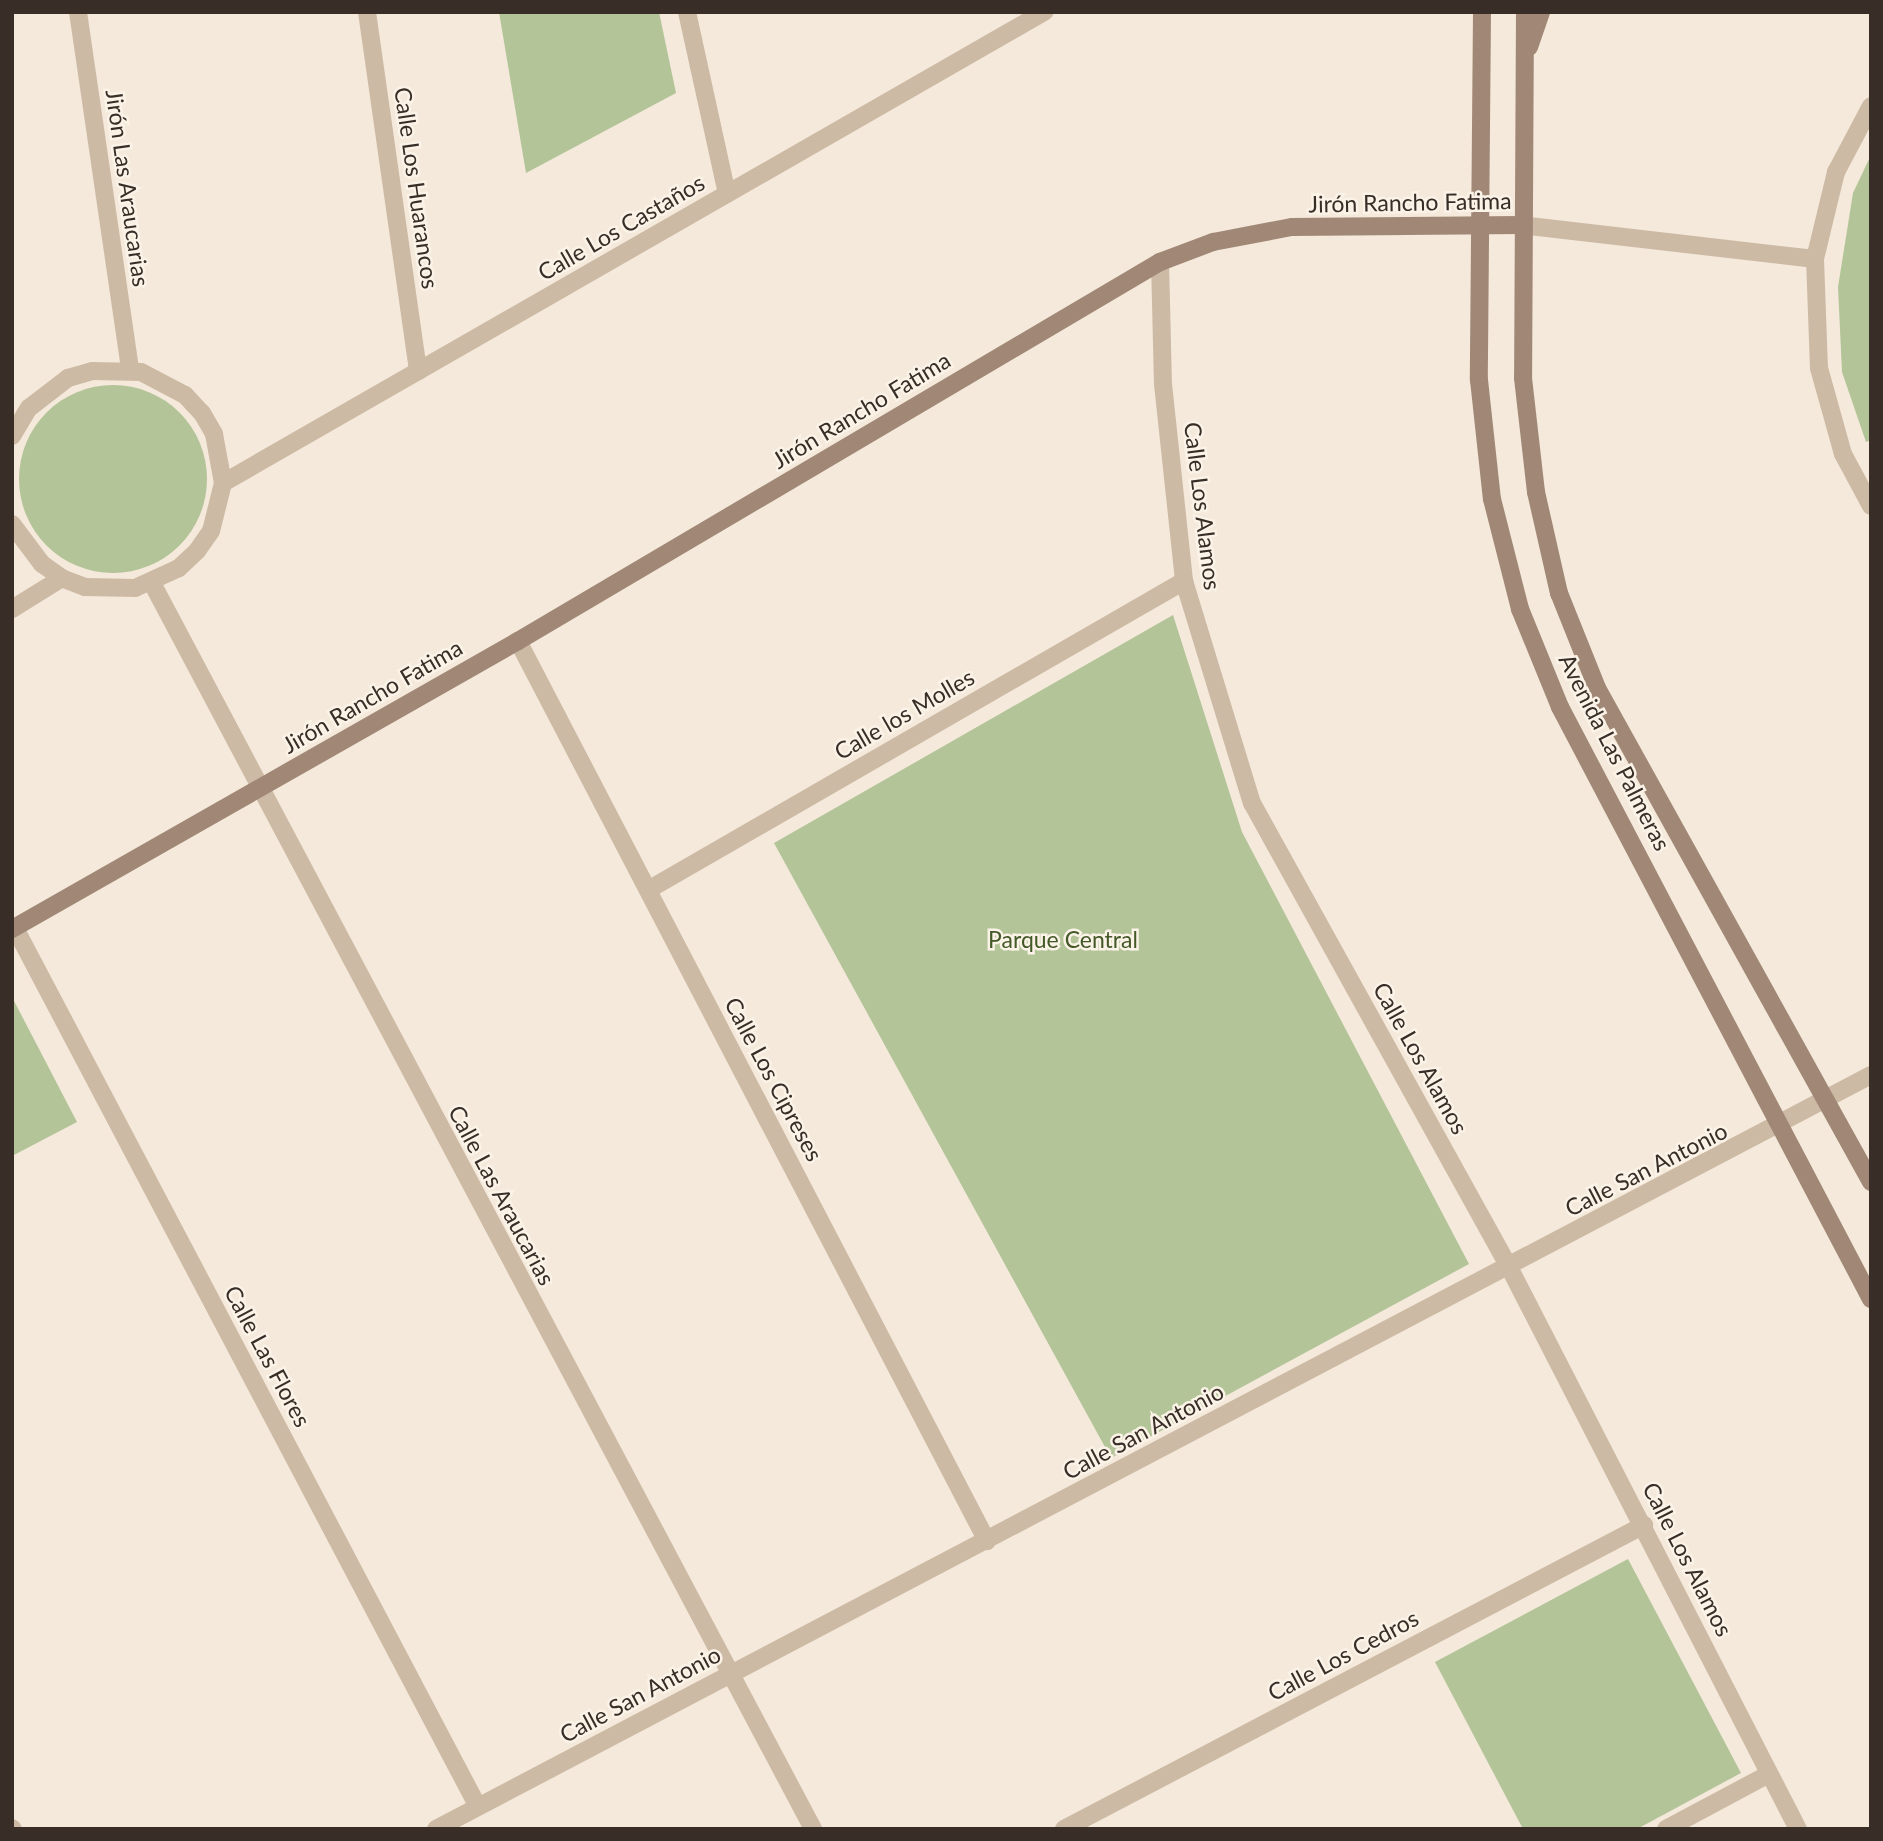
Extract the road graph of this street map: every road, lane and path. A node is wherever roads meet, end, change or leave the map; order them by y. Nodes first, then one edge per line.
1 (78, 12) edge
2 (367, 12) edge
3 (687, 12) edge
4 (1003, 12) edge
5 (1044, 12) edge
6 (1482, 12) edge
7 (1525, 12) edge
8 (1541, 12) edge
9 (1013, 29) junction
10 (1524, 64) junction
11 (1871, 106) edge
12 (727, 194) junction
13 (1479, 223) junction
14 (1521, 225) junction
15 (1815, 259) junction
16 (1160, 262) junction
17 (130, 370) junction
18 (418, 371) junction
19 (12, 436) edge
20 (223, 483) junction
21 (1871, 506) edge
22 (12, 524) edge
23 (62, 578) junction
24 (1184, 581) junction
25 (152, 583) junction
26 (12, 609) edge
27 (518, 641) junction
28 (257, 790) junction
29 (648, 890) junction
30 (13, 929) edge
31 (1871, 1075) edge
32 (1826, 1101) junction
33 (1783, 1125) junction
34 (1871, 1182) edge
35 (1509, 1267) junction
36 (1871, 1299) edge
37 (1644, 1525) junction
38 (987, 1541) junction
39 (730, 1675) junction
40 (1769, 1774) junction
41 (478, 1807) junction
42 (436, 1829) edge
43 (813, 1829) edge
44 (1064, 1829) edge
45 (1666, 1829) edge
46 (1798, 1829) edge

1 - 17 street, Jirón Las Araucarias
2 - 18 street, Calle Los Huarancos
3 - 12 street
4 - 9 street
5 - 9 street, Calle Los Castaños
6 - 13 street, Avenida Las Palmeras
7 - 10 street, Avenida Las Palmeras
8 - 10 street
9 - 12 street, Calle Los Castaños
10 - 14 street, Avenida Las Palmeras
11 - 15 street
12 - 18 street, Calle Los Castaños
13 - 14 street, Jirón Rancho Fatima
13 - 16 street, Jirón Rancho Fatima
13 - 33 street, Avenida Las Palmeras
14 - 15 street, Jirón Rancho Fatima
14 - 32 street, Avenida Las Palmeras
15 - 21 street
16 - 24 street, Calle Los Alamos
16 - 27 street, Jirón Rancho Fatima
17 - 19 street
17 - 20 street
18 - 20 street, Calle Los Castaños
20 - 25 street
22 - 23 street
23 - 25 street
23 - 26 street
24 - 29 street, Calle los Molles
24 - 35 street, Calle Los Alamos
25 - 28 street, Calle Las Araucarias
27 - 28 street, Jirón Rancho Fatima
27 - 29 street, Calle Los Cipreses
28 - 30 street, Jirón Rancho Fatima
28 - 39 street, Calle Las Araucarias
29 - 38 street, Calle Los Cipreses
30 - 41 street, Calle Las Flores
31 - 32 street, Calle San Antonio
32 - 33 street, Calle San Antonio
32 - 34 street, Avenida Las Palmeras
33 - 35 street, Calle San Antonio
33 - 36 street, Avenida Las Palmeras
35 - 37 street, Calle Los Alamos
35 - 38 street, Calle San Antonio
37 - 40 street, Calle Los Alamos
37 - 44 street, Calle Los Cedros
38 - 39 street, Calle San Antonio
39 - 41 street, Calle San Antonio
39 - 43 street, Calle Las Araucarias
40 - 45 street
40 - 46 street, Calle Los Alamos
41 - 42 street, Calle San Antonio

